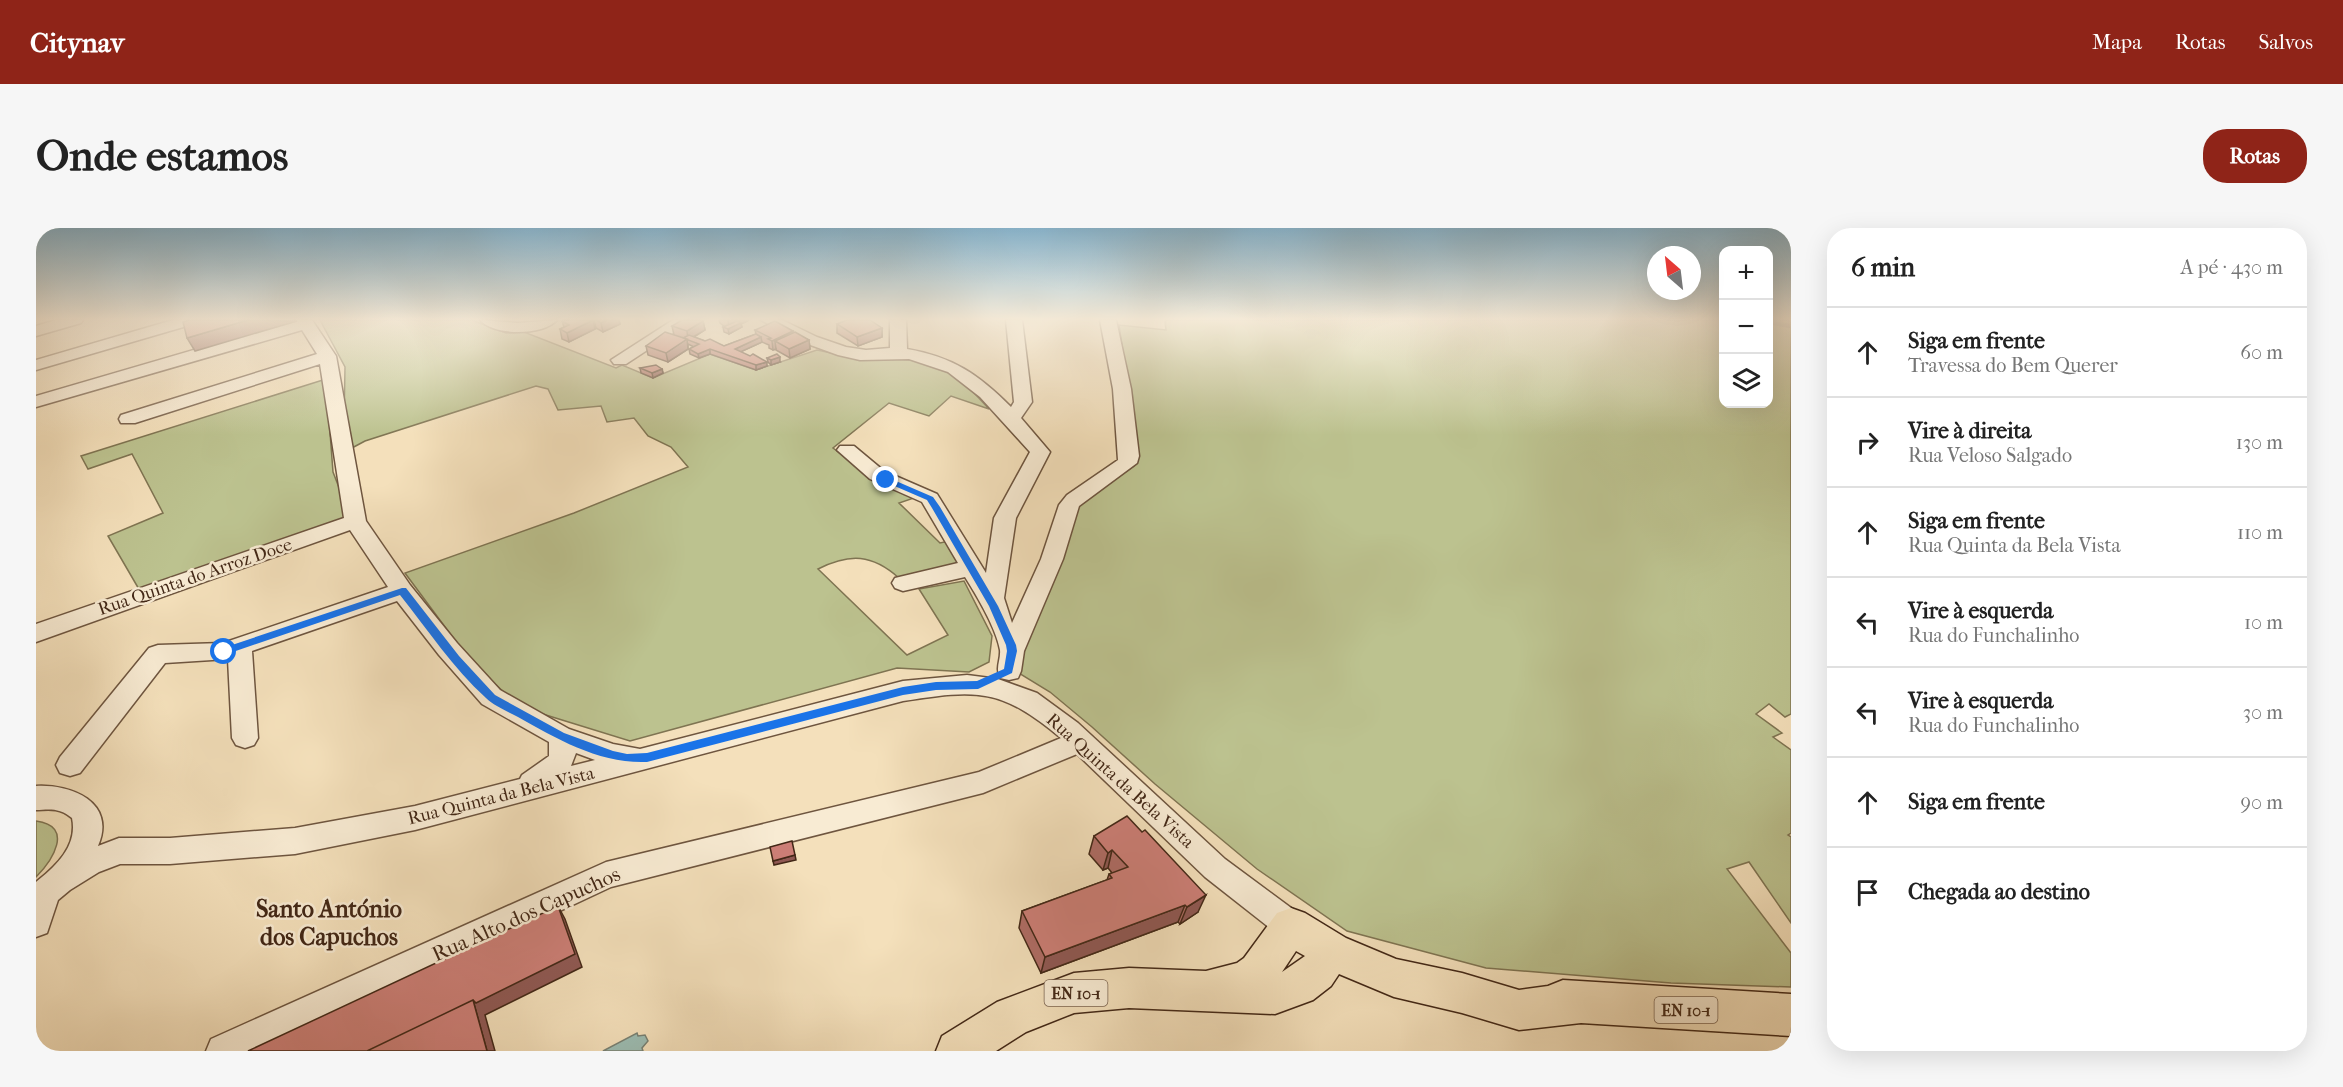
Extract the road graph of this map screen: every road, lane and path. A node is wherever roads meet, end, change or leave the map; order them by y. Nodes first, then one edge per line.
1 (59, 358) edge
2 (183, 358) edge
3 (319, 358) edge
4 (327, 358) edge
5 (623, 358) edge
6 (922, 358) edge
7 (1018, 358) edge
8 (1116, 358) edge
9 (620, 360) dead end
10 (36, 365) edge
11 (36, 402) edge
12 (128, 419) dead end
13 (1011, 420) junction
14 (847, 450) dead end
15 (354, 520) junction
16 (971, 568) junction
17 (903, 583) dead end
18 (402, 591) junction
19 (994, 606) junction
20 (36, 633) edge
21 (240, 646) junction
22 (1011, 672) junction
23 (245, 738) dead end
24 (1081, 741) junction
25 (597, 749) junction
26 (567, 758) junction
27 (647, 758) junction
28 (70, 765) junction
29 (36, 796) edge
30 (82, 812) junction
31 (119, 851) junction
32 (48, 890) edge
33 (36, 923) edge
34 (1291, 926) junction
35 (1332, 951) junction
36 (1209, 990) junction
37 (1791, 1015) edge
38 (223, 1051) edge
39 (957, 1051) edge

1 - 10 street
2 - 11 street
3 - 12 street
4 - 15 street
5 - 9 street
6 - 13 street
7 - 13 street
8 - 22 street
13 - 19 street
14 - 16 street
15 - 18 street
15 - 20 street, Rua Quinta do Arroz Doce
16 - 17 street
16 - 19 street
18 - 21 street
18 - 26 street
19 - 22 street
21 - 23 street
21 - 28 street
22 - 24 street, Rua Quinta da Bela Vista
22 - 27 street, Rua Quinta da Bela Vista
24 - 34 street, Rua Quinta da Bela Vista
24 - 38 street, Rua Alto dos Capuchos
25 - 26 street
25 - 26 street
25 - 27 street
26 - 27 street, Rua Quinta da Bela Vista
26 - 31 street, Rua Quinta da Bela Vista
28 - 29 street
28 - 30 street
29 - 30 street
30 - 31 street
30 - 32 street
31 - 32 street
32 - 33 street
34 - 35 main road, EN 10-1
34 - 36 main road, EN 10-1
35 - 36 main road, EN 10-1
35 - 37 main road, EN 10-1
36 - 39 main road, EN 10-1

